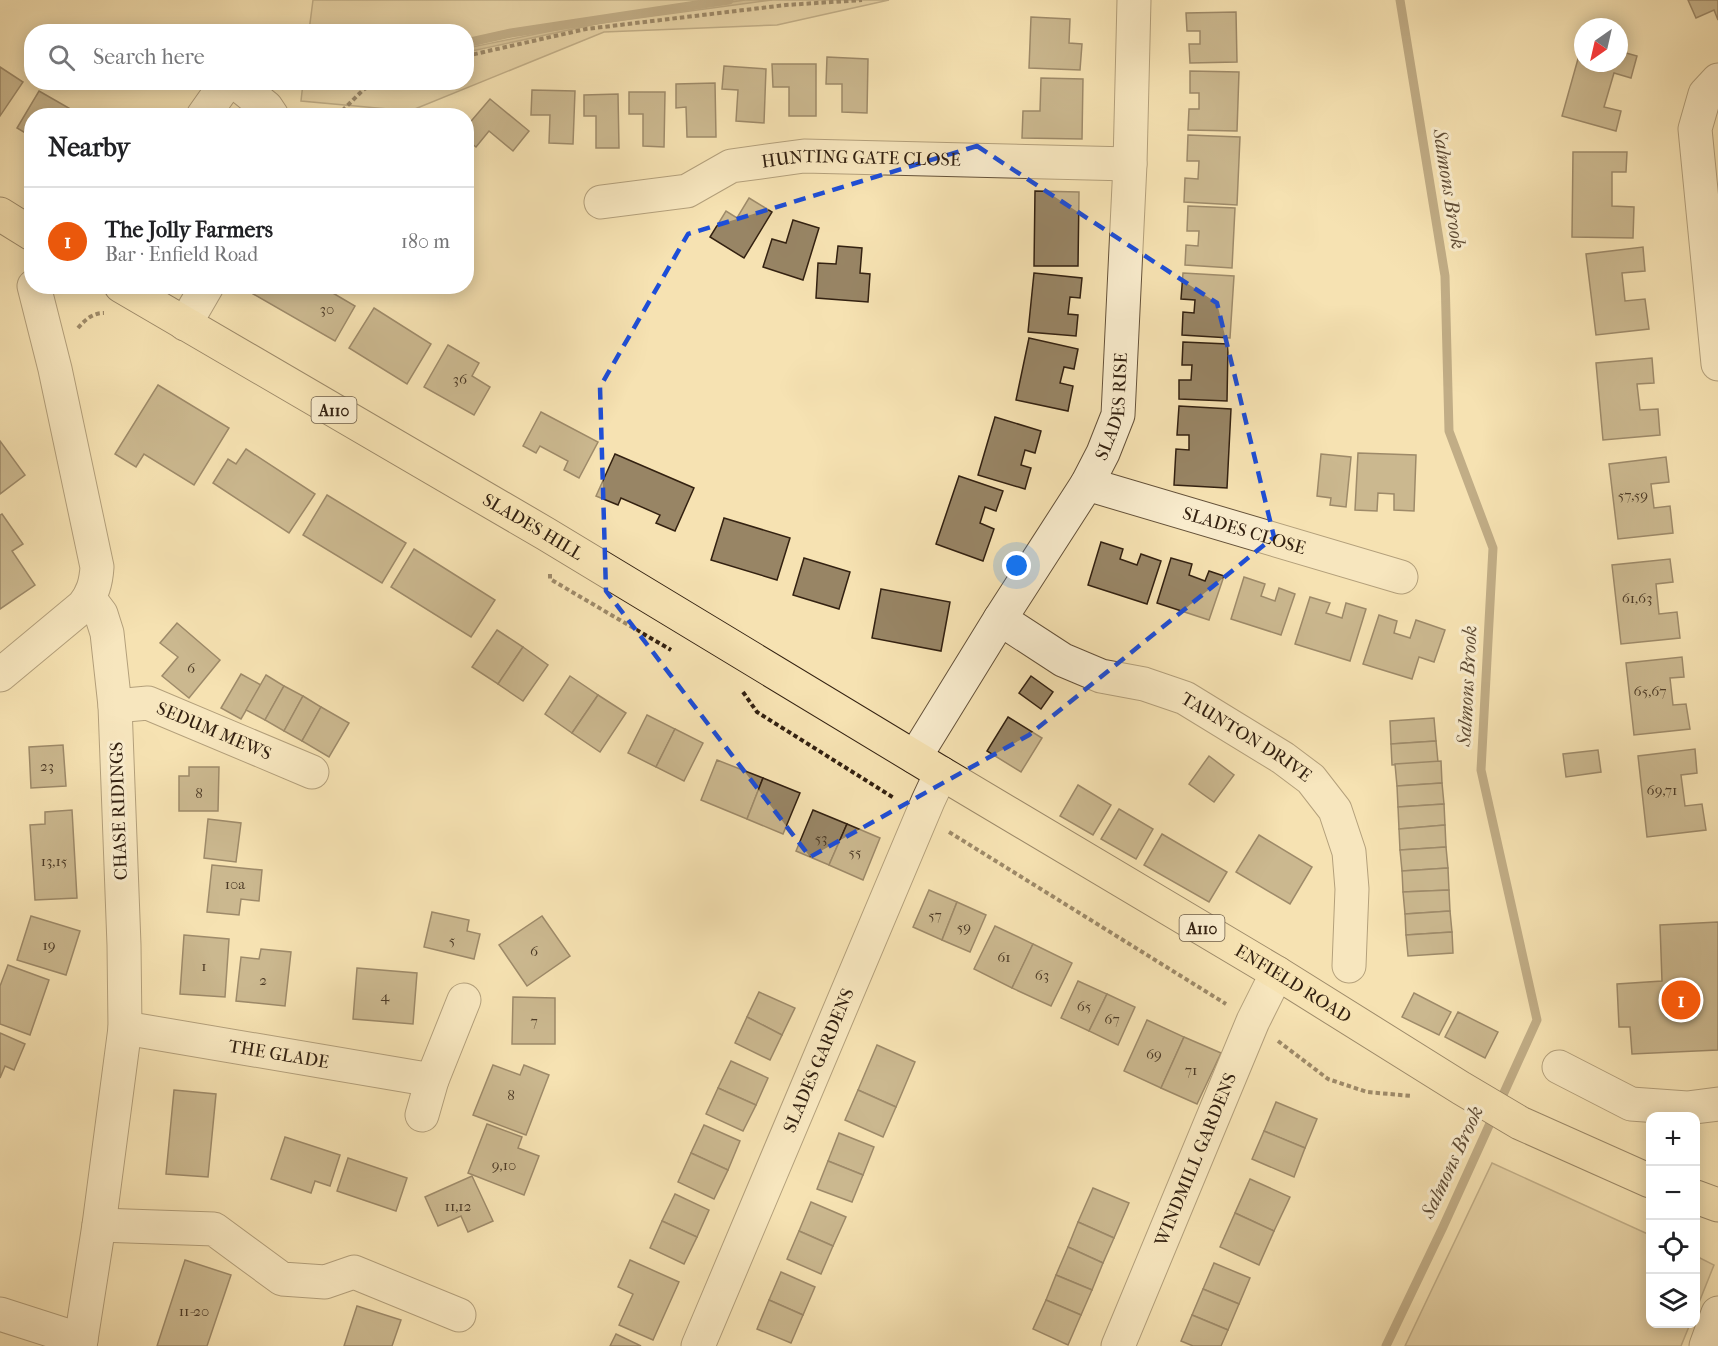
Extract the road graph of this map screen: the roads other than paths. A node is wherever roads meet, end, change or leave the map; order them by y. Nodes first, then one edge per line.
1 (1134, 0) edge
2 (1718, 80) edge
3 (221, 90) edge
4 (245, 90) edge
5 (209, 108) edge
6 (267, 108) edge
7 (1130, 164) junction
8 (601, 202) dead end
9 (0, 214) edge
10 (24, 229) edge
11 (36, 294) edge
12 (202, 294) edge
13 (114, 300) edge
14 (185, 324) junction
15 (1718, 364) edge
16 (1087, 484) junction
17 (1401, 577) dead end
18 (89, 598) junction
19 (1000, 619) junction
20 (0, 675) edge
21 (115, 706) junction
22 (928, 765) junction
23 (312, 772) dead end
24 (1349, 966) dead end
25 (1277, 973) junction
26 (464, 1000) dead end
27 (125, 1028) junction
28 (1559, 1067) dead end
29 (432, 1080) junction
30 (1698, 1110) edge
31 (422, 1114) dead end
32 (1646, 1179) edge
33 (1700, 1199) edge
34 (1718, 1205) edge
35 (99, 1225) junction
36 (1718, 1313) edge
37 (0, 1314) edge
38 (459, 1315) dead end
39 (81, 1343) edge
40 (698, 1346) edge
41 (1118, 1346) edge
42 (1706, 1346) edge

1 - 7 street, SLADES RISE
2 - 15 street
3 - 5 street
4 - 6 street
7 - 8 street, HUNTING GATE CLOSE
7 - 16 street, SLADES RISE
9 - 10 main road
11 - 18 street
12 - 14 street
13 - 14 main road, SLADES HILL / A110
14 - 22 main road, SLADES HILL / A110
16 - 17 street, SLADES CLOSE
16 - 19 street, SLADES RISE
18 - 20 street
18 - 21 street, CHASE RIDINGS
19 - 22 street, SLADES RISE
19 - 24 street, TAUNTON DRIVE
21 - 23 street, SEDUM MEWS
21 - 27 street, CHASE RIDINGS
22 - 25 main road, ENFIELD ROAD / A110
22 - 40 street, SLADES GARDENS
25 - 32 main road, ENFIELD ROAD / A110
25 - 41 street, WINDMILL GARDENS
26 - 29 street
27 - 29 street, THE GLADE
27 - 35 street, CHASE RIDINGS
28 - 30 street
29 - 31 street
33 - 34 main road
35 - 38 street
35 - 39 street, CHASE RIDINGS
36 - 42 street
37 - 39 street

